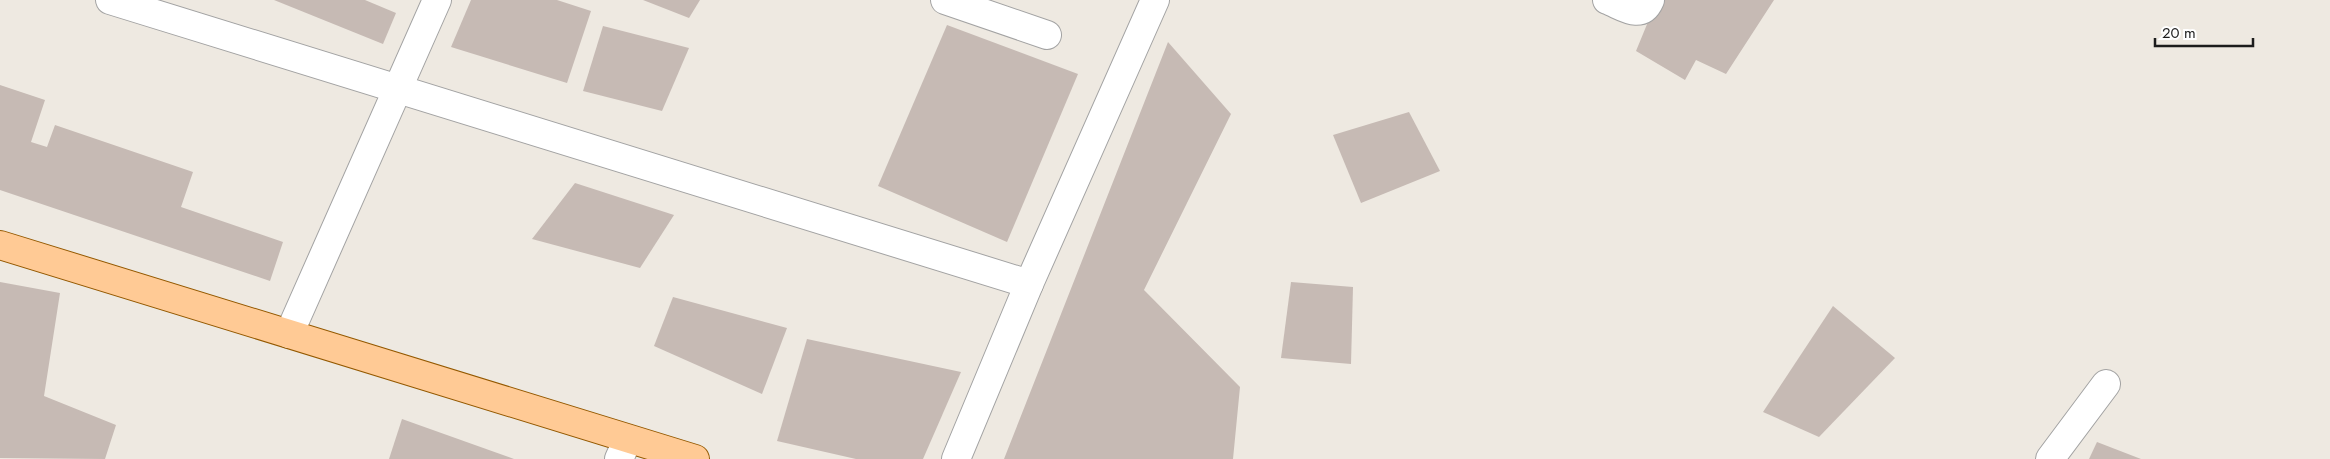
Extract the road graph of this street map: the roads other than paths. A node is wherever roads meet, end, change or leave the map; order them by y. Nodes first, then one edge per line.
1 (110, 0) edge
2 (437, 0) edge
3 (945, 0) edge
4 (1155, 0) edge
5 (1607, 0) edge
6 (1650, 0) edge
7 (1047, 35) dead end
8 (398, 89) junction
9 (0, 245) edge
10 (1029, 284) junction
11 (288, 334) junction
12 (2106, 384) dead end
13 (623, 449) edge
14 (694, 459) edge
15 (956, 459) edge
16 (2050, 459) edge

1 - 8 street
2 - 8 street
3 - 7 street
4 - 10 street
5 - 6 street
8 - 10 street
8 - 11 street
9 - 11 main road
10 - 15 street
11 - 13 main road
12 - 16 street
13 - 14 main road

